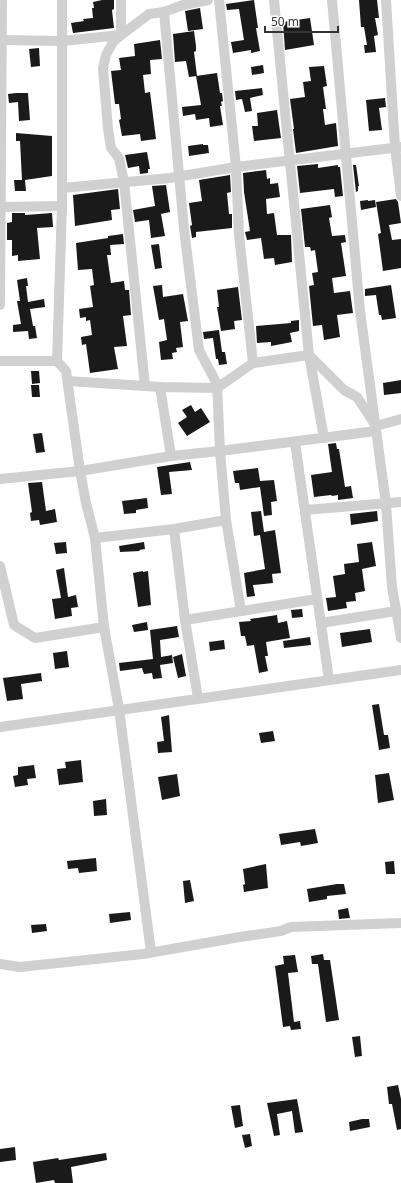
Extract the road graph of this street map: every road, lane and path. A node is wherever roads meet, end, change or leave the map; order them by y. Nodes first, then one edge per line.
1 (2, 0) edge
2 (62, 0) edge
3 (121, 0) edge
4 (208, 0) edge
5 (219, 0) edge
6 (274, 0) edge
7 (332, 0) edge
8 (386, 0) edge
9 (182, 2) edge
10 (164, 12) junction
11 (121, 35) junction
12 (1, 40) edge
13 (62, 41) junction
14 (398, 147) edge
15 (346, 153) junction
16 (289, 160) junction
17 (236, 167) junction
18 (180, 176) junction
19 (124, 182) junction
20 (62, 188) junction
21 (401, 196) edge
22 (62, 206) junction
23 (1, 207) edge
24 (0, 305) edge
25 (309, 355) junction
26 (0, 361) edge
27 (57, 361) junction
28 (253, 363) junction
29 (68, 381) junction
30 (145, 386) junction
31 (160, 387) junction
32 (218, 388) junction
33 (401, 419) edge
34 (376, 428) junction
35 (324, 438) junction
36 (295, 442) junction
37 (220, 451) junction
38 (171, 456) junction
39 (80, 470) junction
40 (0, 479) edge
41 (401, 502) edge
42 (386, 504) junction
43 (305, 510) junction
44 (226, 520) junction
45 (174, 529) junction
46 (95, 538) junction
47 (0, 566) edge
48 (397, 586) edge
49 (317, 599) junction
50 (241, 611) junction
51 (396, 611) junction
52 (185, 620) junction
53 (322, 623) junction
54 (104, 627) junction
55 (401, 638) edge
56 (401, 670) edge
57 (329, 680) junction
58 (198, 698) junction
59 (118, 709) junction
60 (0, 727) edge
61 (401, 923) edge
62 (151, 952) junction
63 (0, 964) edge

1 - 12 street
2 - 13 street
3 - 11 street
4 - 9 street
5 - 17 street
6 - 16 street
7 - 15 street
8 - 14 street
9 - 10 street
10 - 11 street
10 - 18 street
11 - 13 street
11 - 19 street
12 - 13 street
12 - 23 street
13 - 20 street
14 - 15 street
14 - 21 street
15 - 16 street
15 - 34 street
16 - 17 street
16 - 25 street
17 - 18 street
17 - 28 street
18 - 19 street
18 - 32 street
19 - 20 street
19 - 30 street
20 - 22 street
22 - 23 street
22 - 27 street
23 - 24 street
25 - 28 street
25 - 34 street
25 - 35 street
26 - 27 street
27 - 29 street
28 - 32 street
29 - 30 street
29 - 39 street
30 - 31 street
31 - 32 street
31 - 38 street
32 - 37 street
33 - 34 street
34 - 35 street
34 - 42 street
35 - 36 street
36 - 37 street
36 - 43 street
37 - 38 street
37 - 44 street
38 - 39 street
39 - 40 street
39 - 46 street
41 - 42 street
42 - 43 street
42 - 48 street
43 - 49 street
44 - 45 street
44 - 50 street
45 - 46 street
45 - 52 street
46 - 54 street
47 - 54 street
48 - 51 street
49 - 50 street
49 - 53 street
50 - 52 street
51 - 53 street
51 - 55 street
52 - 58 street
53 - 57 street
54 - 59 street
56 - 57 street
57 - 58 street
58 - 59 street
59 - 60 street
59 - 62 street
61 - 62 street
62 - 63 street

